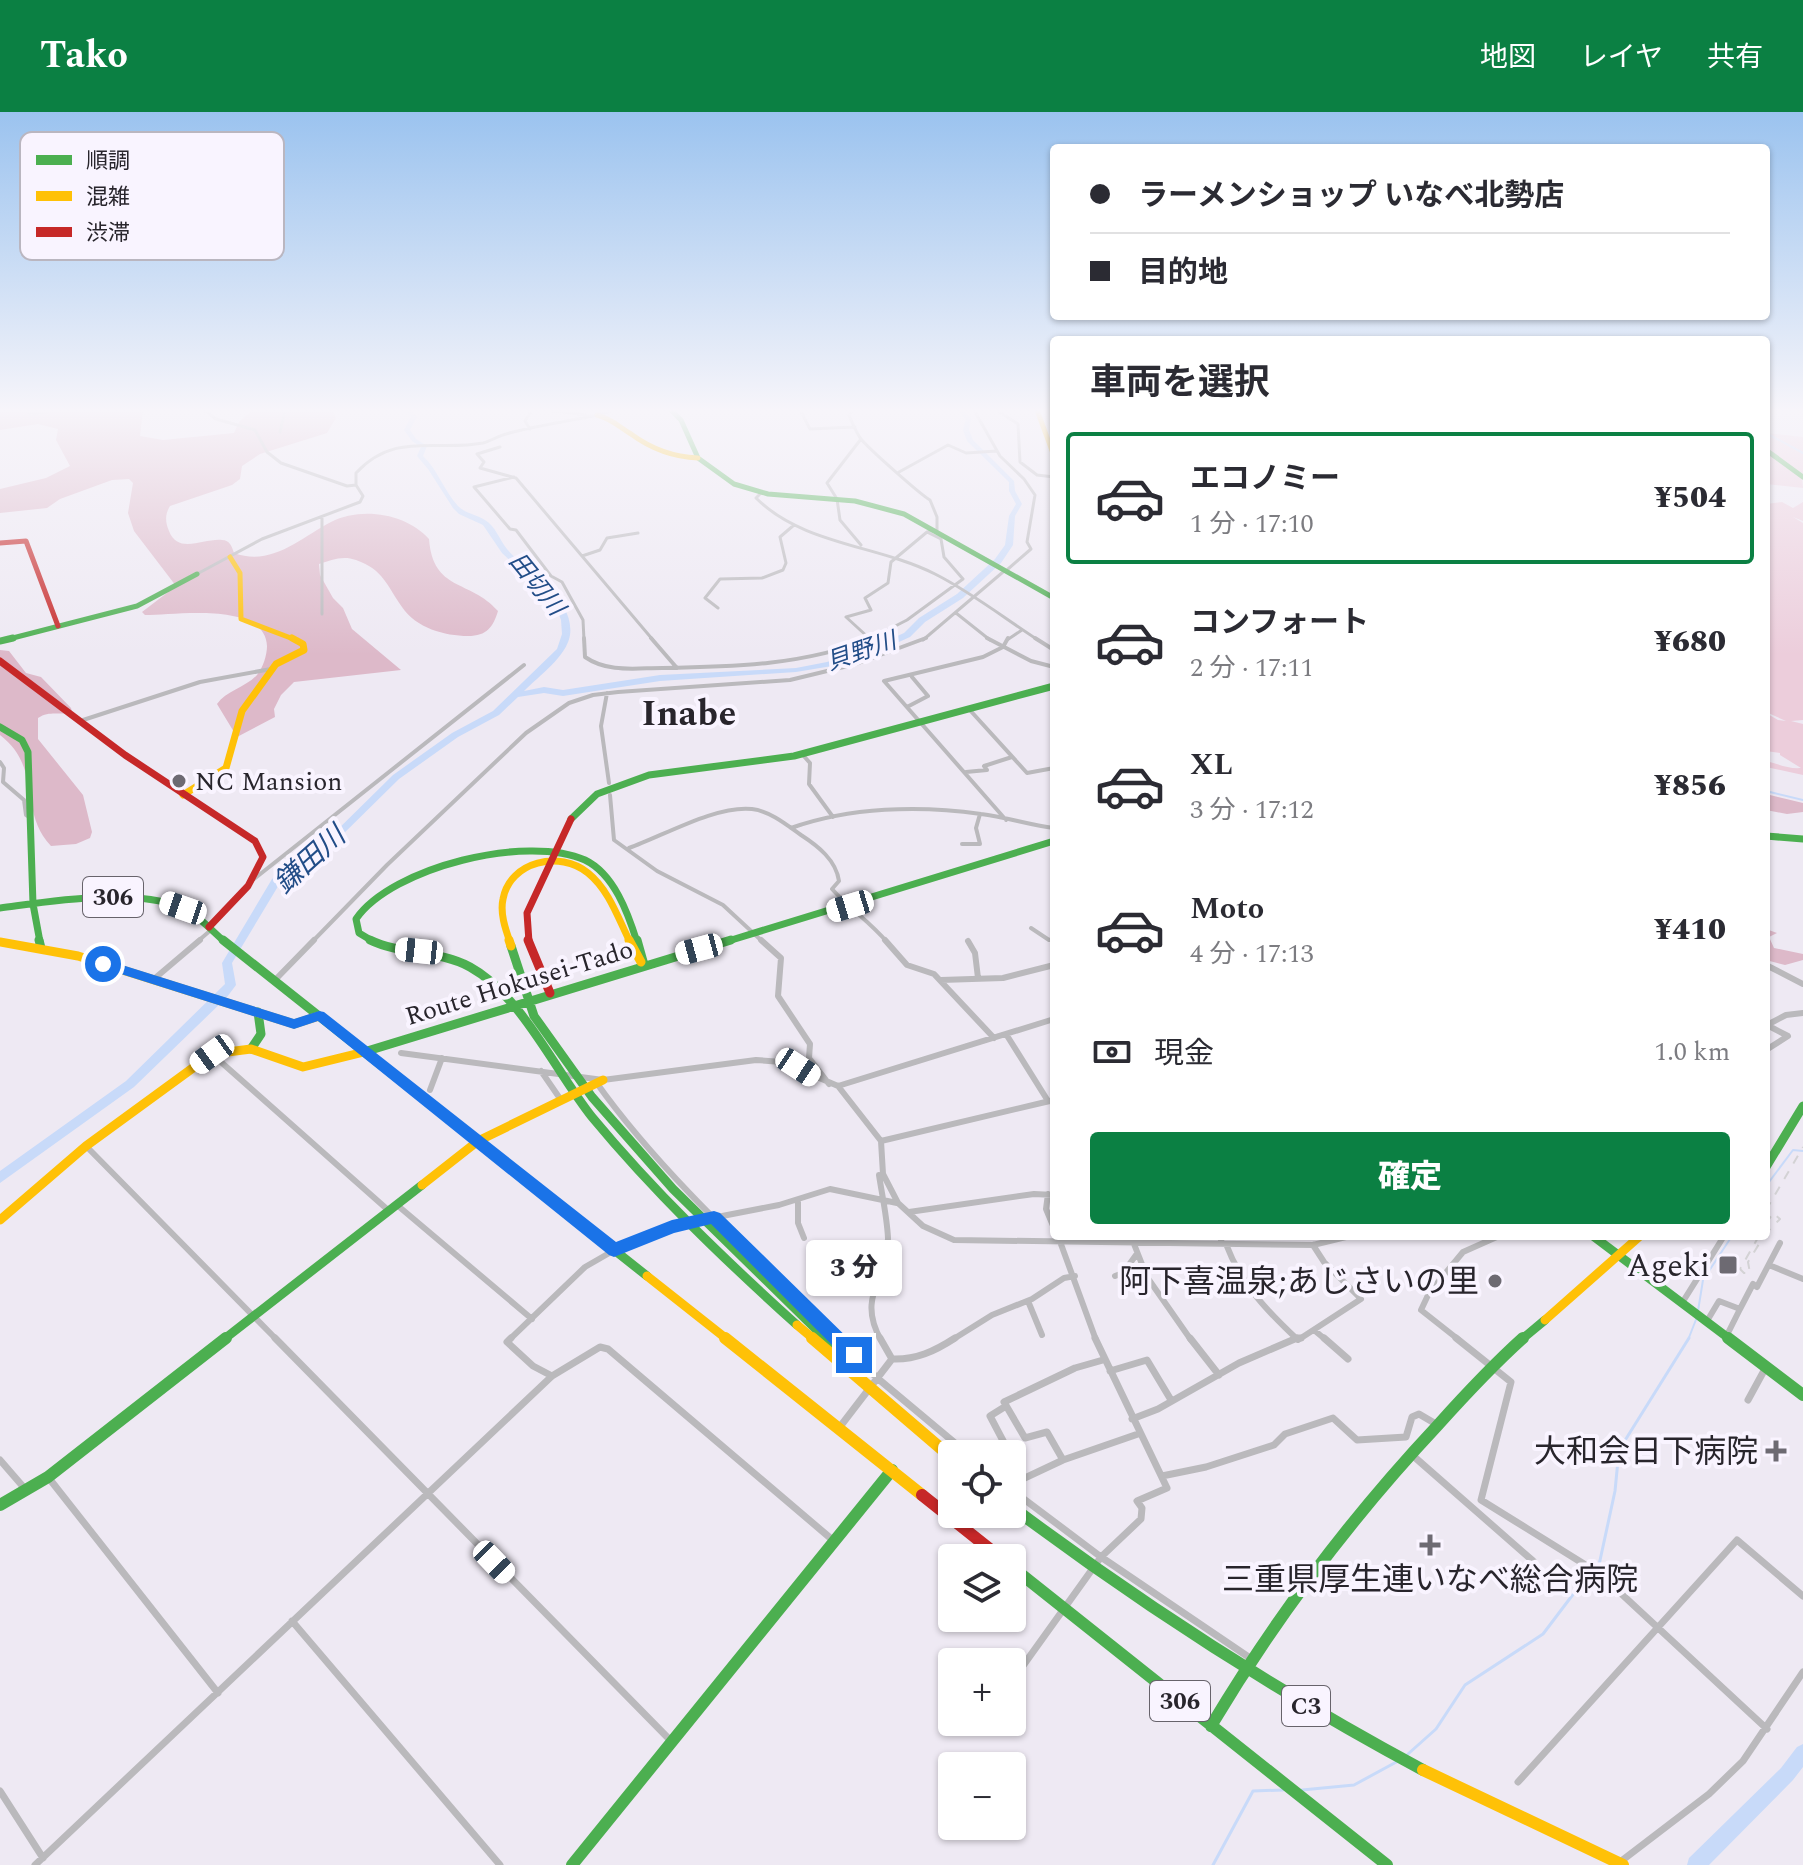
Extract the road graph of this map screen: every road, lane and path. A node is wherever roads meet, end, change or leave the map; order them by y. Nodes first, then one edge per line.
1 (359, 492) edge
2 (478, 492) edge
3 (527, 492) edge
4 (758, 492) edge
5 (833, 492) edge
6 (917, 492) edge
7 (1034, 492) edge
8 (761, 493) junction
9 (837, 499) junction
10 (322, 518) junction
11 (794, 525) junction
12 (932, 531) junction
13 (638, 533) dead end
14 (0, 543) edge
15 (862, 546) junction
16 (582, 556) junction
17 (230, 557) junction
18 (896, 559) junction
19 (1005, 570) junction
20 (197, 574) joint
21 (953, 585) junction
22 (972, 596) junction
23 (1050, 596) edge
24 (718, 608) dead end
25 (956, 613) junction
26 (322, 614) dead end
27 (58, 626) junction
28 (1022, 630) junction
29 (870, 639) junction
30 (0, 641) edge
31 (1003, 646) junction
32 (1050, 648) edge
33 (0, 661) edge
34 (524, 665) dead end
35 (1050, 667) edge
36 (677, 668) junction
37 (271, 669) junction
38 (912, 677) junction
39 (1050, 687) edge
40 (607, 693) junction
41 (907, 707) junction
42 (968, 708) junction
43 (80, 721) junction
44 (921, 721) junction
45 (0, 727) edge
46 (802, 754) junction
47 (1012, 757) junction
48 (0, 762) edge
49 (1050, 769) edge
50 (965, 772) junction
51 (609, 783) dead end
52 (183, 795) junction
53 (610, 795) dead end
54 (980, 814) junction
55 (31, 818) junction
56 (833, 818) junction
57 (1006, 820) junction
58 (1050, 827) edge
59 (791, 829) junction
60 (1770, 836) edge
61 (1803, 839) edge
62 (1050, 842) edge
63 (962, 844) dead end
64 (629, 848) junction
65 (254, 879) junction
66 (33, 904) junction
67 (850, 906) junction
68 (0, 908) edge
69 (1031, 928) dead end
70 (212, 930) junction
71 (755, 934) junction
72 (1050, 940) edge
73 (968, 941) dead end
74 (0, 942) edge
75 (41, 948) junction
76 (644, 965) junction
77 (1050, 966) edge
78 (1770, 967) edge
79 (978, 978) junction
80 (274, 979) junction
81 (153, 980) junction
82 (940, 980) junction
83 (1803, 984) edge
84 (550, 993) junction
85 (258, 1012) junction
86 (1803, 1013) edge
87 (319, 1016) junction
88 (1050, 1020) edge
89 (1770, 1023) edge
90 (1770, 1027) edge
91 (1006, 1034) junction
92 (994, 1038) junction
93 (1770, 1047) edge
94 (251, 1049) junction
95 (364, 1052) junction
96 (401, 1053) dead end
97 (212, 1054) junction
98 (442, 1058) junction
99 (541, 1070) junction
100 (600, 1081) junction
101 (830, 1084) junction
102 (838, 1086) junction
103 (430, 1090) dead end
104 (1050, 1099) edge
105 (561, 1100) junction
106 (1050, 1100) edge
107 (1803, 1106) edge
108 (478, 1141) junction
109 (881, 1141) junction
110 (86, 1146) junction
111 (1770, 1151) edge
112 (879, 1166) junction
113 (1050, 1194) edge
114 (1050, 1197) edge
115 (798, 1200) junction
116 (881, 1201) junction
117 (898, 1203) junction
118 (396, 1204) junction
119 (388, 1211) junction
120 (908, 1212) junction
121 (714, 1217) junction
122 (1050, 1218) edge
123 (0, 1220) edge
124 (804, 1238) dead end
125 (1060, 1240) edge
126 (1078, 1240) edge
127 (1334, 1240) edge
128 (1490, 1240) edge
129 (1598, 1240) edge
130 (1635, 1240) edge
131 (1721, 1240) edge
132 (1223, 1241) edge
133 (1780, 1243) dead end
134 (1062, 1244) junction
135 (1134, 1244) junction
136 (1313, 1245) junction
137 (614, 1250) junction
138 (1136, 1254) junction
139 (1618, 1255) junction
140 (1769, 1265) junction
141 (1075, 1276) junction
142 (1115, 1276) dead end
143 (1803, 1279) edge
144 (1028, 1301) junction
145 (1682, 1303) junction
146 (1740, 1309) junction
147 (254, 1316) junction
148 (1700, 1316) junction
149 (532, 1319) junction
150 (1314, 1330) junction
151 (1042, 1335) dead end
152 (1727, 1335) junction
153 (1297, 1338) junction
154 (892, 1359) junction
155 (1348, 1359) dead end
156 (1103, 1360) junction
157 (1491, 1365) junction
158 (1767, 1366) junction
159 (1109, 1372) junction
160 (1219, 1375) junction
161 (552, 1376) junction
162 (876, 1377) junction
163 (1803, 1395) edge
164 (1171, 1400) junction
165 (1748, 1400) dead end
166 (1006, 1406) junction
167 (900, 1413) junction
168 (1132, 1419) junction
169 (1436, 1424) junction
170 (839, 1429) junction
171 (1138, 1434) junction
172 (951, 1440) edge
173 (1003, 1440) edge
174 (938, 1446) edge
175 (1410, 1453) junction
176 (0, 1460) edge
177 (1063, 1460) junction
178 (892, 1470) junction
179 (1162, 1476) junction
180 (48, 1477) junction
181 (1026, 1477) edge
182 (27, 1491) junction
183 (428, 1495) junction
184 (1026, 1501) edge
185 (0, 1505) edge
186 (1026, 1517) edge
187 (835, 1542) junction
188 (984, 1544) edge
189 (1101, 1557) junction
190 (1533, 1561) dead end
191 (1026, 1578) edge
192 (1803, 1596) edge
193 (1062, 1607) junction
194 (292, 1621) junction
195 (1657, 1628) junction
196 (1250, 1658) junction
197 (1026, 1660) edge
198 (1803, 1672) edge
199 (218, 1693) junction
200 (1211, 1726) junction
201 (1767, 1729) junction
202 (672, 1742) junction
203 (1518, 1782) dead end
204 (0, 1791) edge
205 (39, 1862) edge
206 (500, 1865) edge
207 (572, 1865) edge
208 (1387, 1865) edge
209 (1617, 1865) edge
210 (1623, 1865) edge

1 - 10 street
2 - 36 street
3 - 16 street
4 - 8 main road
5 - 9 street
6 - 12 street
7 - 19 street
8 - 9 main road
8 - 11 street
9 - 12 main road
9 - 15 street
10 - 17 street
10 - 26 street
11 - 15 street
11 - 24 street
12 - 18 street
12 - 19 main road
12 - 21 street
13 - 16 street
14 - 27 main road
15 - 18 street
16 - 36 street
17 - 20 street
17 - 37 main road
18 - 21 street
18 - 29 street
19 - 22 street
19 - 23 main road
20 - 27 main road
21 - 22 street
21 - 29 street
22 - 25 street
22 - 28 street
25 - 31 street
25 - 40 street
27 - 30 main road
28 - 31 street
28 - 32 street
29 - 36 street
31 - 35 street
31 - 38 street
33 - 43 main road
34 - 65 street
37 - 43 street
37 - 52 main road
38 - 41 street
38 - 41 street
39 - 42 main road
40 - 51 street
40 - 80 street
41 - 44 street
42 - 44 main road
42 - 47 street
43 - 52 main road
44 - 46 main road
44 - 50 street
45 - 55 main road
46 - 56 street
46 - 84 main road
47 - 49 street
47 - 50 street
48 - 55 street
50 - 57 street
52 - 65 main road
53 - 64 street
54 - 56 street
54 - 57 street
54 - 63 street
55 - 66 main road
56 - 59 street
57 - 58 street
59 - 64 street
59 - 67 street
60 - 61 main road
62 - 67 main road, Route Hokusei-Tado
64 - 71 street
65 - 70 main road
66 - 68 main road, 306
66 - 70 main road, 306
66 - 75 main road
67 - 71 main road, Route Hokusei-Tado
67 - 82 street
69 - 72 street
70 - 80 main road, 306
70 - 81 street
71 - 76 main road, Route Hokusei-Tado
71 - 101 street
73 - 79 street
74 - 75 main road
75 - 81 main road
76 - 84 main road, Route Hokusei-Tado
76 - 167 main road
76 - 167 main road
77 - 79 street
78 - 83 street
79 - 82 street
80 - 87 main road, 306
81 - 85 main road
82 - 92 street
84 - 95 main road, Route Hokusei-Tado
85 - 87 main road
85 - 94 main road
86 - 89 street
87 - 95 main road, 306
88 - 91 street
90 - 93 street
91 - 92 street
91 - 104 street
92 - 102 street
94 - 95 main road, Route Hokusei-Tado
94 - 97 main road
95 - 108 main road, 306
96 - 98 street
97 - 110 main road
97 - 119 street
98 - 99 street
98 - 103 street
99 - 100 street
99 - 105 street
100 - 101 street
100 - 105 main road
100 - 121 street
101 - 102 street
102 - 109 street
105 - 108 main road
106 - 109 street
107 - 111 main road
108 - 118 main road
108 - 137 main road, 306
109 - 112 street
110 - 123 main road
110 - 147 street
112 - 116 street
112 - 117 street
113 - 120 street
114 - 122 street
115 - 116 street
115 - 121 street
115 - 124 street
116 - 117 street
116 - 154 street
117 - 120 street
118 - 119 main road
118 - 149 street
119 - 147 main road
120 - 134 street
121 - 137 street
121 - 162 street
125 - 134 street
126 - 134 street
126 - 135 street
127 - 136 street
128 - 157 street
129 - 139 main road
130 - 139 main road
131 - 145 street
132 - 135 street
132 - 136 street
132 - 153 street
133 - 140 street
134 - 141 street
135 - 138 street
136 - 150 street
137 - 149 street
137 - 170 main road, 306
138 - 142 street
138 - 160 street
139 - 145 main road
139 - 157 main road
140 - 143 street
140 - 146 street
141 - 144 street
141 - 156 street
144 - 151 street
144 - 154 street
145 - 148 main road
146 - 148 street
146 - 152 street
147 - 180 main road
147 - 183 street
148 - 152 main road
149 - 161 street
150 - 153 street
150 - 155 street
152 - 158 main road
153 - 160 street
154 - 162 street
156 - 159 street
156 - 166 street
157 - 169 main road
157 - 195 street
158 - 163 main road
158 - 165 street
159 - 164 street
159 - 168 street
160 - 164 street
161 - 183 street
161 - 187 street
162 - 170 street
162 - 172 street
164 - 168 street
166 - 173 street
166 - 177 street
167 - 174 main road
168 - 171 street
169 - 175 main road
169 - 179 street
170 - 178 main road, 306
171 - 177 street
171 - 179 street
175 - 190 street
175 - 196 main road
176 - 182 street
177 - 181 street
178 - 187 main road
178 - 188 main road, 306
179 - 189 street
180 - 182 main road
180 - 199 street
182 - 185 main road
183 - 194 street
183 - 202 street
184 - 189 street
186 - 210 main road, C3
187 - 202 main road
189 - 193 street
189 - 196 street
191 - 193 main road, 306
192 - 195 street
193 - 197 street
193 - 200 main road, 306
194 - 199 street
194 - 206 street
195 - 201 street
195 - 203 street
196 - 200 main road
198 - 201 street
199 - 205 street
200 - 208 main road, 306
201 - 209 street
202 - 207 main road
204 - 205 street

